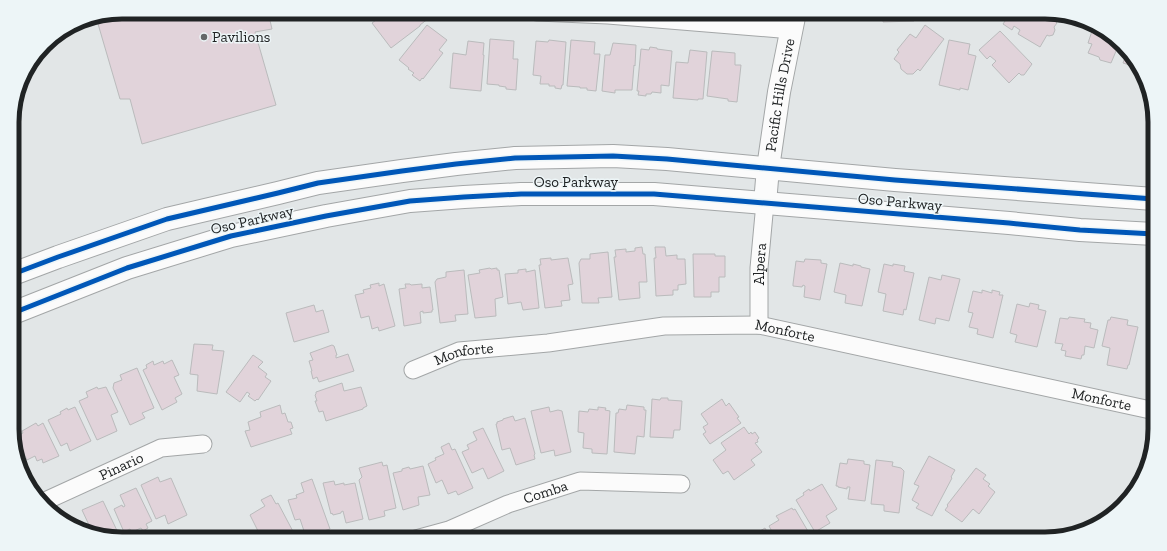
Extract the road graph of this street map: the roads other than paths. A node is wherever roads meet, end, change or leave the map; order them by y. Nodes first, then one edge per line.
1 (732, 19) edge
2 (794, 21) edge
3 (768, 168) junction
4 (1148, 199) edge
5 (765, 202) junction
6 (1148, 234) edge
7 (19, 272) edge
8 (19, 312) edge
9 (759, 325) junction
10 (413, 370) dead end
11 (1148, 409) edge
12 (203, 444) dead end
13 (681, 484) dead end
14 (47, 500) edge
15 (442, 532) edge

1 - 2 street
2 - 3 main road, Pacific Hills Drive
3 - 4 main road, Oso Parkway
3 - 5 main road, Pacific Hills Drive
3 - 7 main road, Oso Parkway
5 - 6 main road, Oso Parkway
5 - 8 main road, Oso Parkway
5 - 9 street, Alpera
9 - 10 street, Monforte
9 - 11 street, Monforte
12 - 14 street, Pinario
13 - 15 street, Comba

